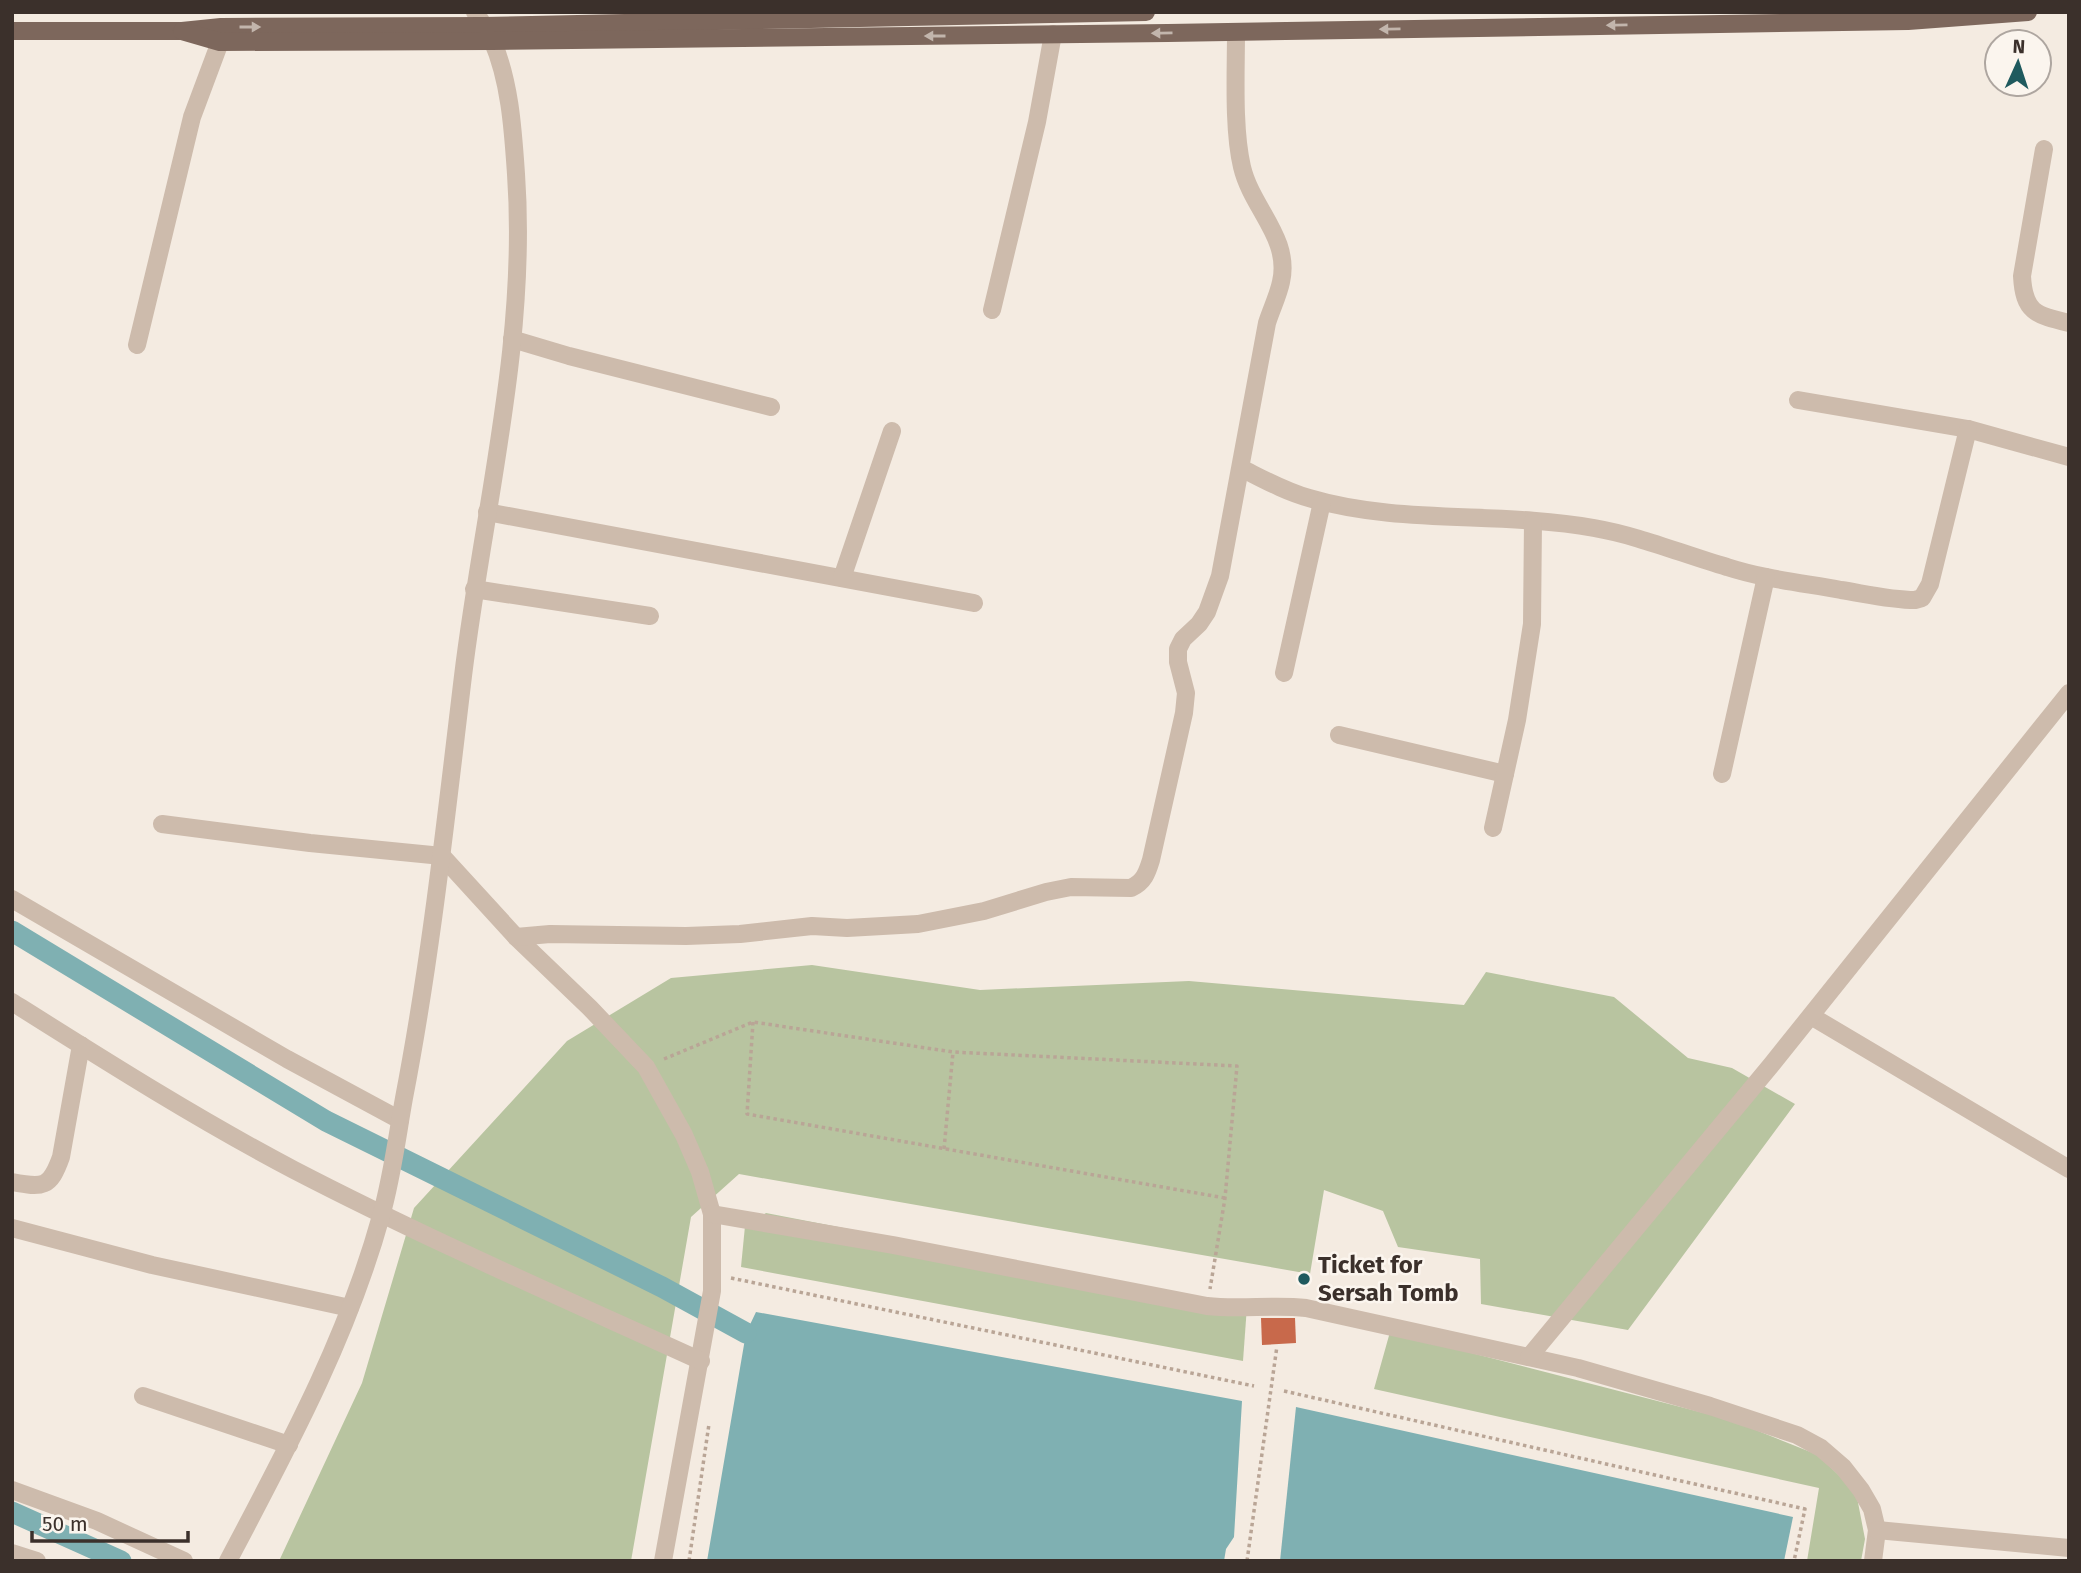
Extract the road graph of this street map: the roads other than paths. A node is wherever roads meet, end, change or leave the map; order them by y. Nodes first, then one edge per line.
1 (1146, 12) edge
2 (2028, 12) edge
3 (1110, 13) edge
4 (810, 16) edge
5 (581, 18) edge
6 (484, 26) edge
7 (182, 30) junction
8 (12, 31) edge
9 (1236, 32) junction
10 (1053, 34) junction
11 (220, 41) junction
12 (2044, 149) dead end
13 (992, 310) dead end
14 (2069, 323) edge
15 (512, 340) junction
16 (137, 345) dead end
17 (1798, 400) dead end
18 (771, 407) dead end
19 (1968, 429) junction
20 (892, 431) dead end
21 (2069, 457) edge
22 (1241, 468) junction
23 (1322, 502) junction
24 (487, 512) junction
25 (1533, 521) junction
26 (1766, 577) junction
27 (842, 578) junction
28 (474, 589) junction
29 (974, 603) dead end
30 (650, 617) dead end
31 (1283, 673) dead end
32 (2069, 693) edge
33 (1339, 735) dead end
34 (1505, 774) junction
35 (1722, 774) dead end
36 (162, 824) dead end
37 (1493, 828) dead end
38 (442, 856) junction
39 (12, 899) edge
40 (516, 937) junction
41 (12, 1002) edge
42 (1811, 1016) junction
43 (81, 1045) junction
44 (399, 1125) junction
45 (2069, 1169) edge
46 (12, 1182) edge
47 (382, 1214) junction
48 (712, 1214) junction
49 (12, 1228) edge
50 (350, 1308) junction
51 (1529, 1357) junction
52 (701, 1362) junction
53 (143, 1396) dead end
54 (289, 1445) junction
55 (12, 1490) edge
56 (1877, 1530) junction
57 (2069, 1548) edge
58 (12, 1553) edge
59 (37, 1561) edge
60 (184, 1561) edge
61 (228, 1561) edge
62 (663, 1561) edge
63 (1873, 1561) edge

1 - 3 main road
2 -> 9 main road
3 - 4 main road
4 - 5 main road
5 - 6 main road
7 -> 6 main road
10 -> 6 main road
6 - 11 main road
6 - 15 street
7 - 8 main road
7 - 11 main road
9 -> 10 main road
9 - 22 street
10 - 13 street
11 - 16 street
12 - 14 street
15 - 18 street
15 - 24 street
17 - 19 street
19 - 21 street
19 - 26 street
20 - 27 street
22 - 23 street
22 - 40 street
23 - 25 street
23 - 31 street
24 - 27 street
24 - 28 street
25 - 26 street
25 - 34 street
26 - 35 street
27 - 29 street
28 - 30 street
28 - 38 street
32 - 42 street
33 - 34 street
34 - 37 street
36 - 38 street
38 - 40 street
38 - 44 street
39 - 44 street
40 - 48 street
41 - 43 street
42 - 45 street
42 - 51 street
43 - 46 street
43 - 47 street
44 - 47 street
47 - 50 street
47 - 52 street
48 - 51 street
48 - 52 street
49 - 50 street
50 - 54 street
51 - 56 street
52 - 62 street
53 - 54 street
54 - 61 street
55 - 60 street
56 - 57 street
56 - 63 street
58 - 59 street

